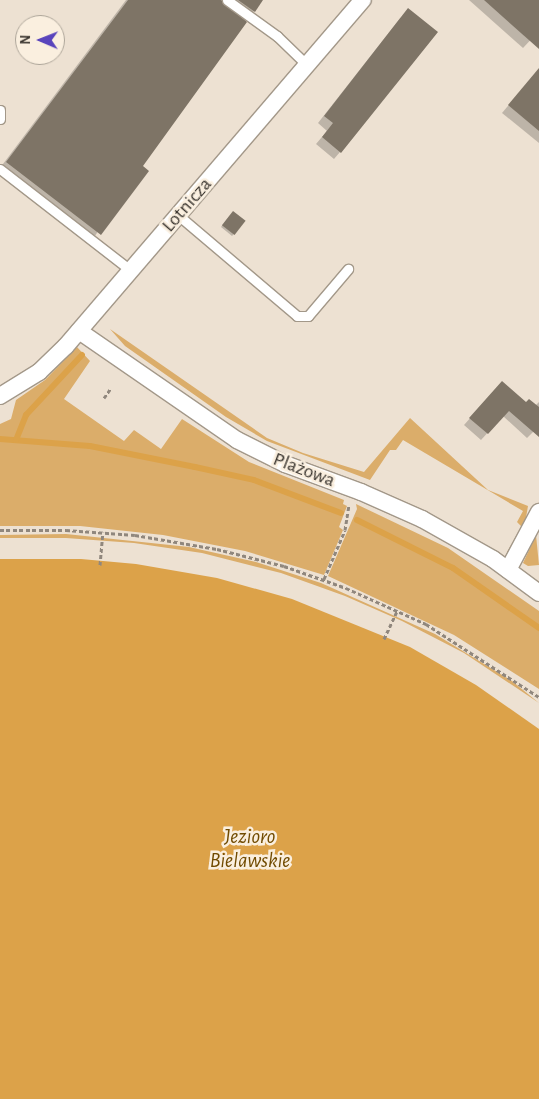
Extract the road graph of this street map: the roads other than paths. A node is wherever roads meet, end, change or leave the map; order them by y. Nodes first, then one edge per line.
1 (227, 0) edge
2 (362, 0) edge
3 (307, 65) junction
4 (0, 110) edge
5 (0, 119) edge
6 (0, 169) edge
7 (178, 215) junction
8 (348, 269) dead end
9 (130, 270) junction
10 (79, 331) junction
11 (0, 396) edge
12 (539, 512) edge
13 (508, 570) junction
14 (539, 593) edge

1 - 3 lane
2 - 3 street, Lotnicza
3 - 7 street, Lotnicza
4 - 5 lane
6 - 9 lane
7 - 8 lane
7 - 9 street, Lotnicza
9 - 10 street, Lotnicza
10 - 11 street, Lotnicza
10 - 13 street, Plażowa
12 - 13 street
13 - 14 street, Plażowa

